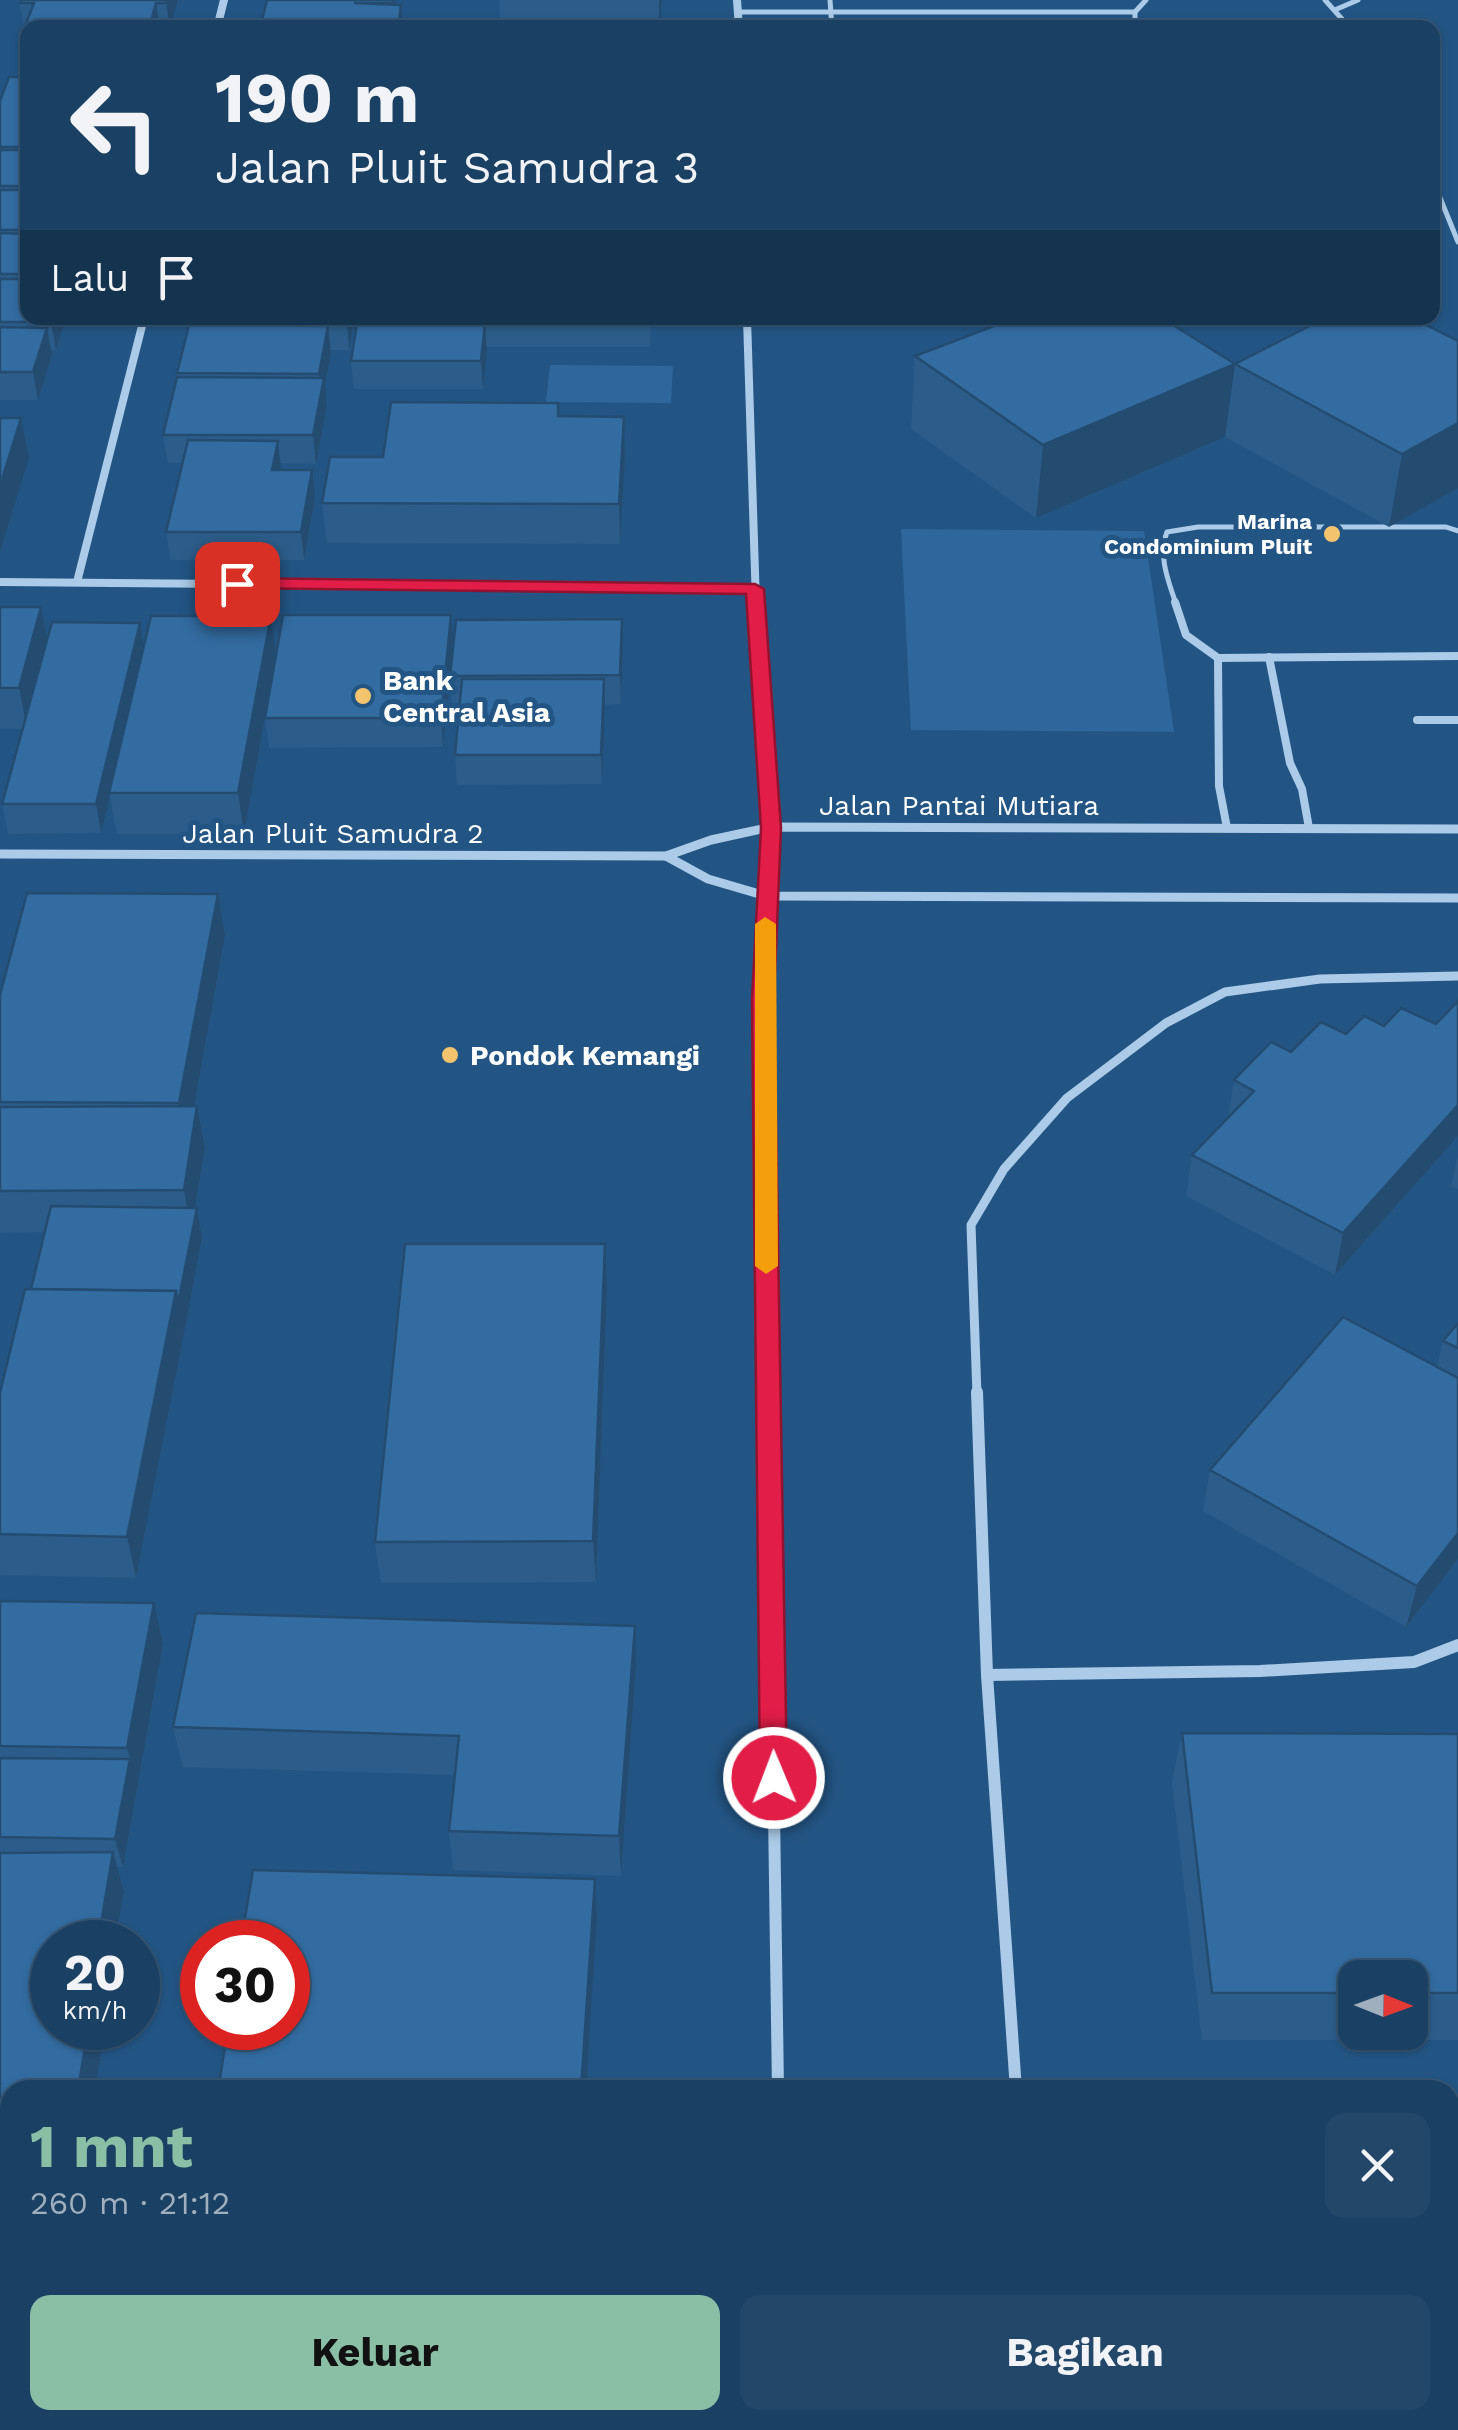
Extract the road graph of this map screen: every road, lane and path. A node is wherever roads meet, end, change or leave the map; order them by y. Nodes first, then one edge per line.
1 (737, 0) edge
2 (830, 0) edge
3 (1146, 0) edge
4 (1324, 0) edge
5 (1358, 0) edge
6 (1338, 9) junction
7 (830, 10) junction
8 (738, 12) junction
9 (1135, 12) junction
10 (738, 20) edge
11 (831, 20) edge
12 (1136, 20) edge
13 (1345, 20) edge
14 (1440, 198) edge
15 (1458, 242) edge
16 (142, 325) edge
17 (747, 325) edge
18 (1458, 532) edge
19 (0, 582) edge
20 (77, 582) junction
21 (755, 589) junction
22 (1458, 656) edge
23 (1269, 657) junction
24 (1218, 658) junction
25 (1417, 720) dead end
26 (1458, 720) edge
27 (771, 828) junction
28 (1227, 828) junction
29 (1309, 828) junction
30 (1458, 828) edge
31 (666, 856) junction
32 (1, 858) edge
33 (766, 896) junction
34 (1458, 898) edge
35 (1458, 976) edge
36 (1458, 1645) edge
37 (987, 1676) junction
38 (778, 2080) edge
39 (1015, 2080) edge

1 - 8 street
2 - 7 lane
3 - 9 lane
4 - 6 lane
5 - 6 lane
6 - 13 lane
7 - 8 lane
7 - 9 lane
7 - 11 lane
8 - 10 street
9 - 12 lane
14 - 15 lane
16 - 20 street
17 - 21 street
18 - 24 lane
19 - 20 street
20 - 21 street
21 - 27 street
22 - 23 lane
23 - 24 lane
23 - 29 lane
24 - 28 lane
25 - 26 lane
27 - 28 street, Jalan Pantai Mutiara
27 - 31 street, Jalan Pantai Mutiara
27 - 33 street
28 - 29 street, Jalan Pantai Mutiara
29 - 30 street, Jalan Pantai Mutiara
31 - 32 street, Jalan Pluit Samudra 2
31 - 33 street
33 - 34 street
33 - 38 street
35 - 37 street
36 - 37 street
37 - 39 street

